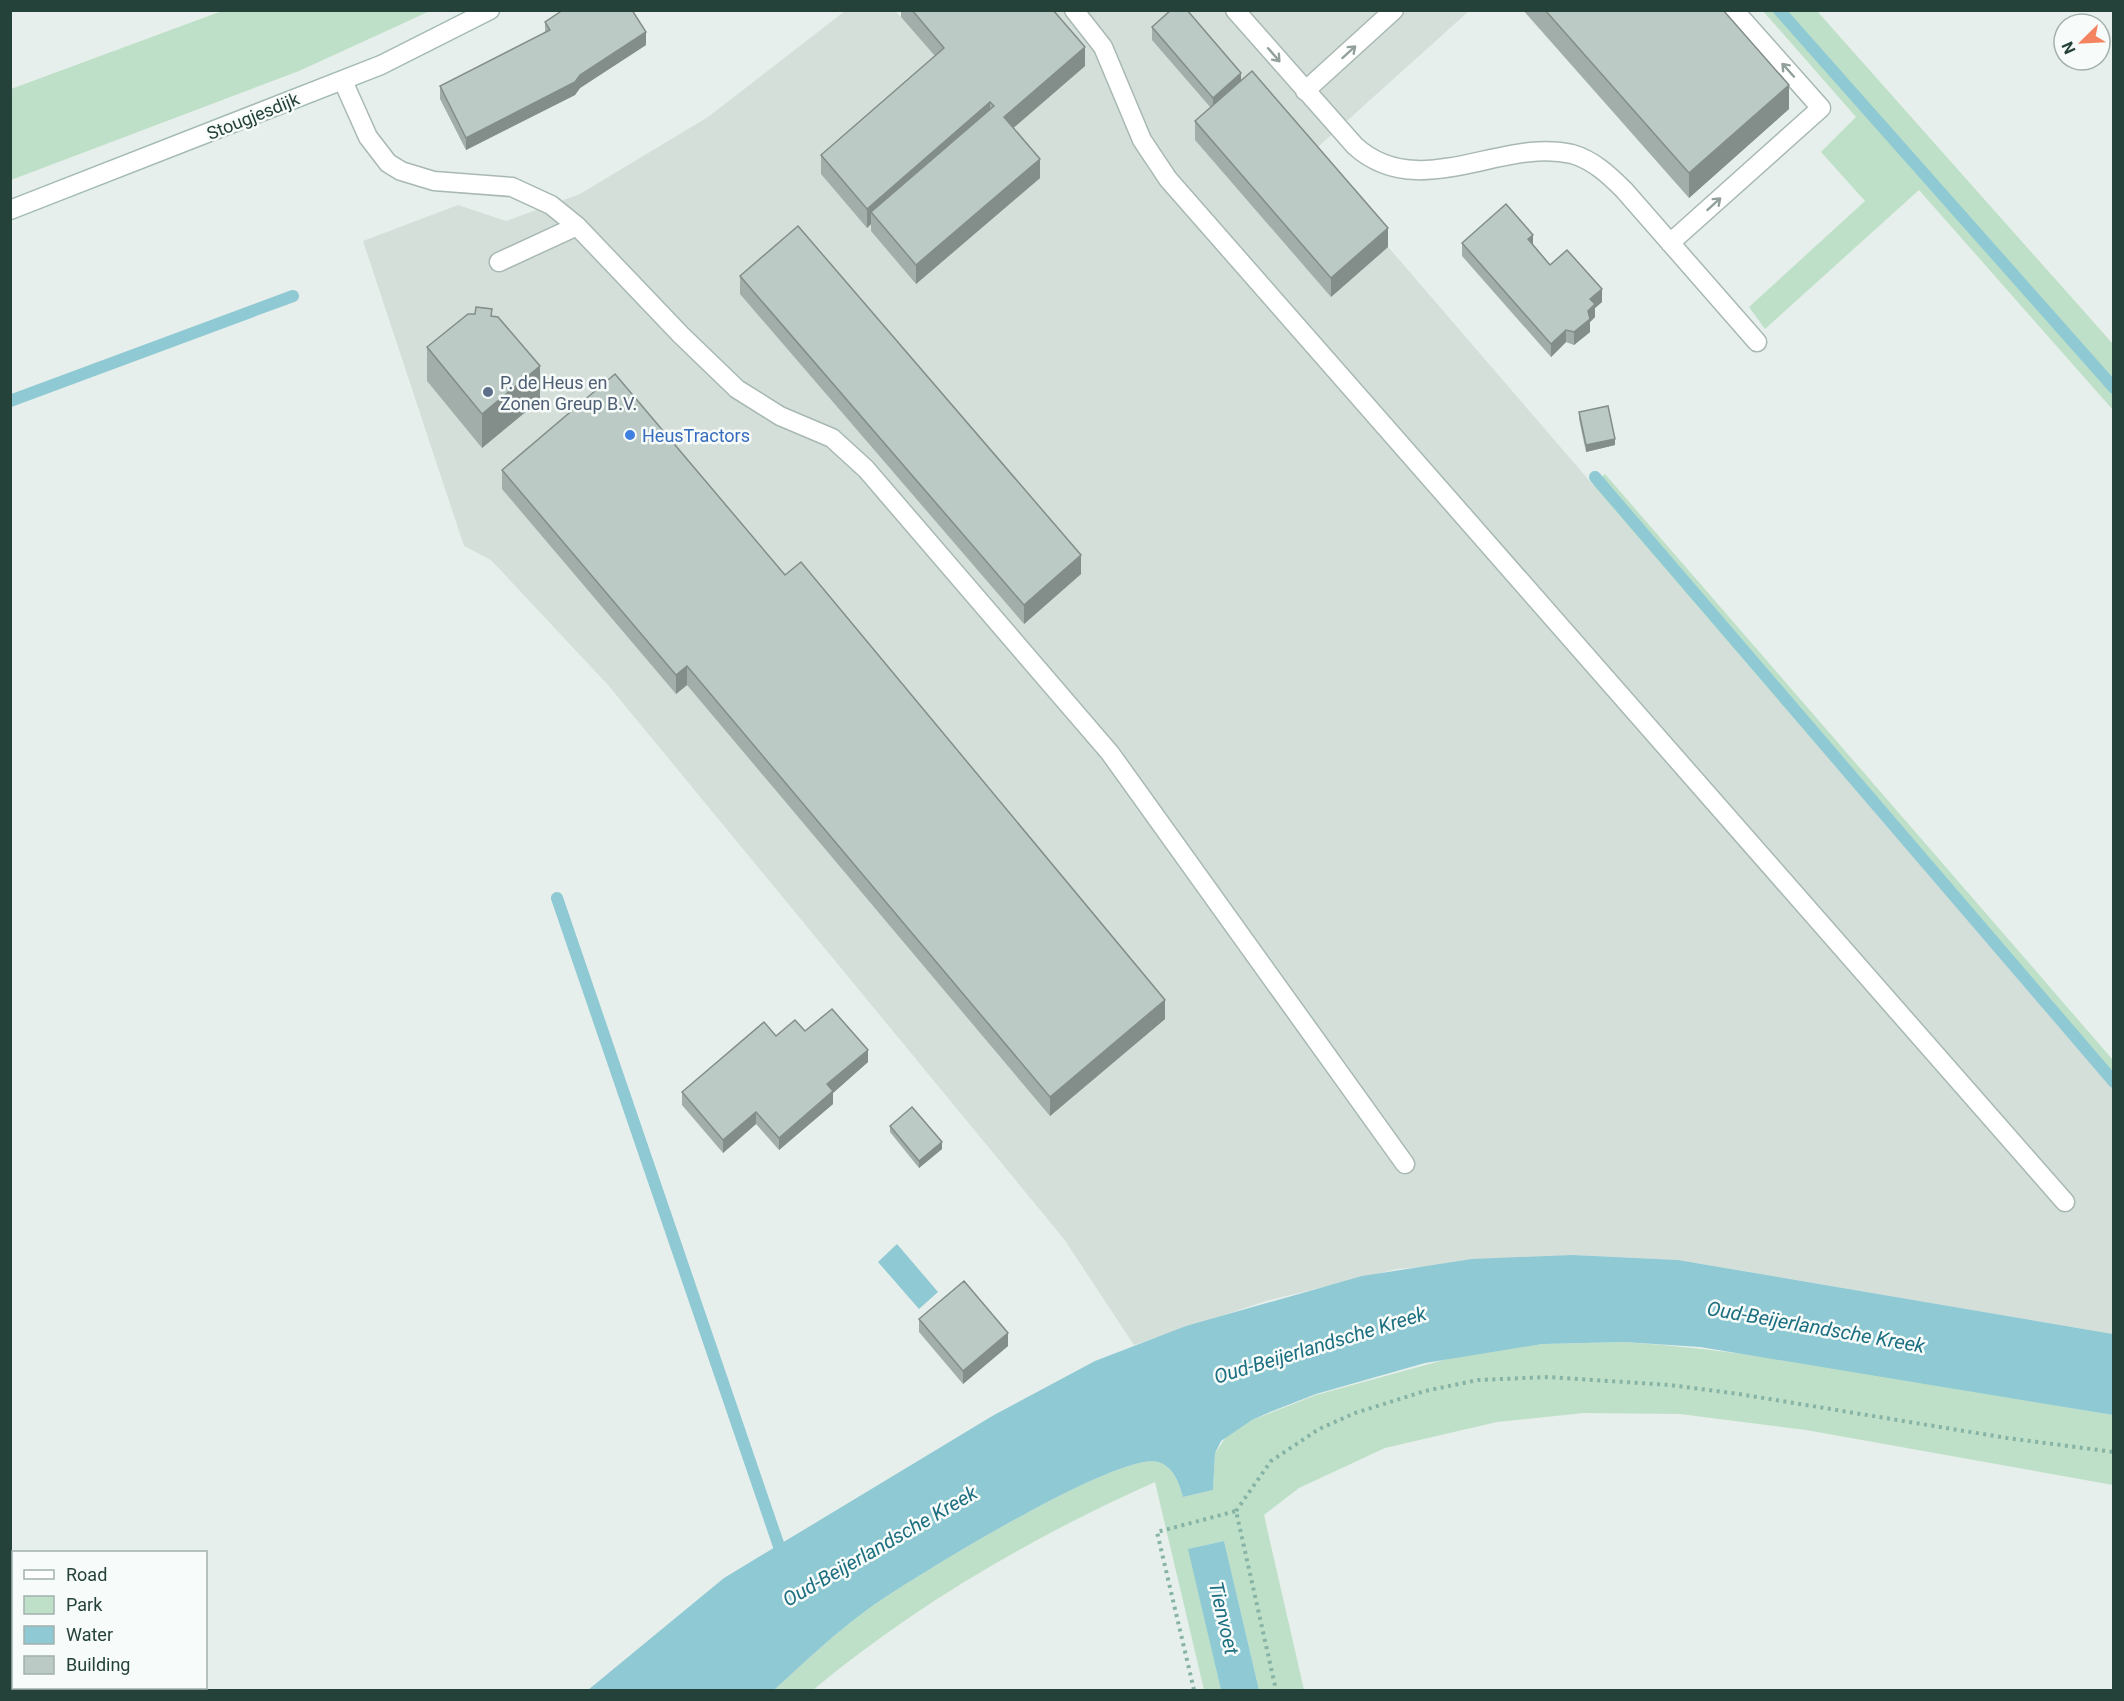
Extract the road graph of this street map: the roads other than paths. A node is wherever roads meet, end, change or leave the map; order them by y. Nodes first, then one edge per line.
1 (490, 10) edge
2 (1074, 10) edge
3 (1235, 10) edge
4 (1394, 10) edge
5 (1734, 10) edge
6 (343, 81) junction
7 (1305, 91) junction
8 (10, 210) edge
9 (577, 226) junction
10 (1670, 243) junction
11 (499, 261) dead end
12 (1757, 342) dead end
13 (1405, 1164) dead end
14 (2065, 1202) dead end

1 - 6 street, Stougjesdijk
2 - 14 street
3 -> 7 street
7 -> 4 street
10 -> 5 street
6 - 8 street, Stougjesdijk
6 - 9 street
7 - 10 street
9 - 11 street
9 - 13 street
10 - 12 street

